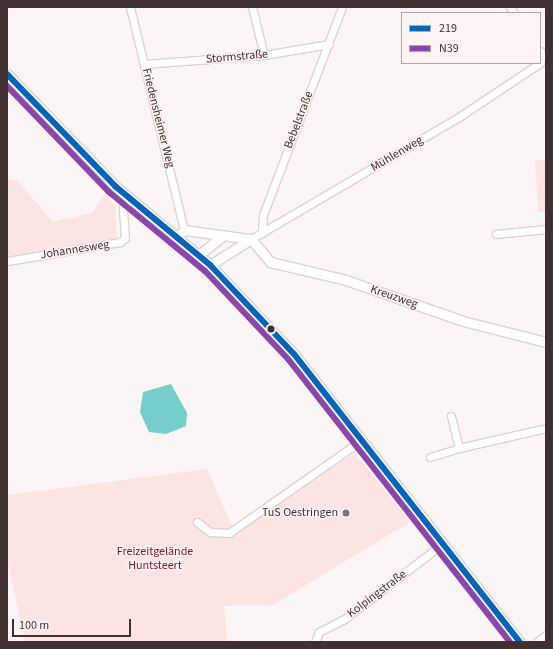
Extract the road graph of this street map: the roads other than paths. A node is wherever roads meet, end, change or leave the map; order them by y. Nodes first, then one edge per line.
1 (130, 7) edge
2 (252, 7) edge
3 (342, 7) edge
4 (329, 44) junction
5 (264, 55) junction
6 (144, 64) junction
7 (538, 64) edge
8 (7, 74) edge
9 (130, 200) junction
10 (546, 229) edge
11 (181, 233) junction
12 (262, 233) junction
13 (496, 234) dead end
14 (222, 236) junction
15 (251, 239) junction
16 (200, 254) junction
17 (7, 261) edge
18 (210, 265) junction
19 (546, 342) edge
20 (451, 416) dead end
21 (546, 428) edge
22 (362, 440) junction
23 (459, 448) junction
24 (430, 456) dead end
25 (197, 522) dead end
26 (442, 544) junction
27 (546, 635) edge
28 (315, 642) edge
29 (520, 642) edge
30 (536, 642) edge

1 - 6 street, Friedensheimer Weg
2 - 5 street
3 - 4 street, Bebelstraße
4 - 5 street, Stormstraße
4 - 12 street, Bebelstraße
5 - 6 street, Stormstraße
6 - 11 street, Friedensheimer Weg
7 - 12 street, Mühlenweg
8 - 9 street
9 - 11 street
9 - 17 street, Johannesweg
10 - 13 street
11 - 14 street
11 - 16 street
12 - 15 street, Mühlenweg
14 - 15 street
14 - 16 street
15 - 18 street, Mühlenweg
15 - 19 street, Kreuzweg
16 - 18 street
18 - 22 street
20 - 23 street
21 - 23 street
22 - 25 street
22 - 26 street
23 - 24 street
26 - 28 street, Kolpingstraße
26 - 29 street
27 - 30 street

